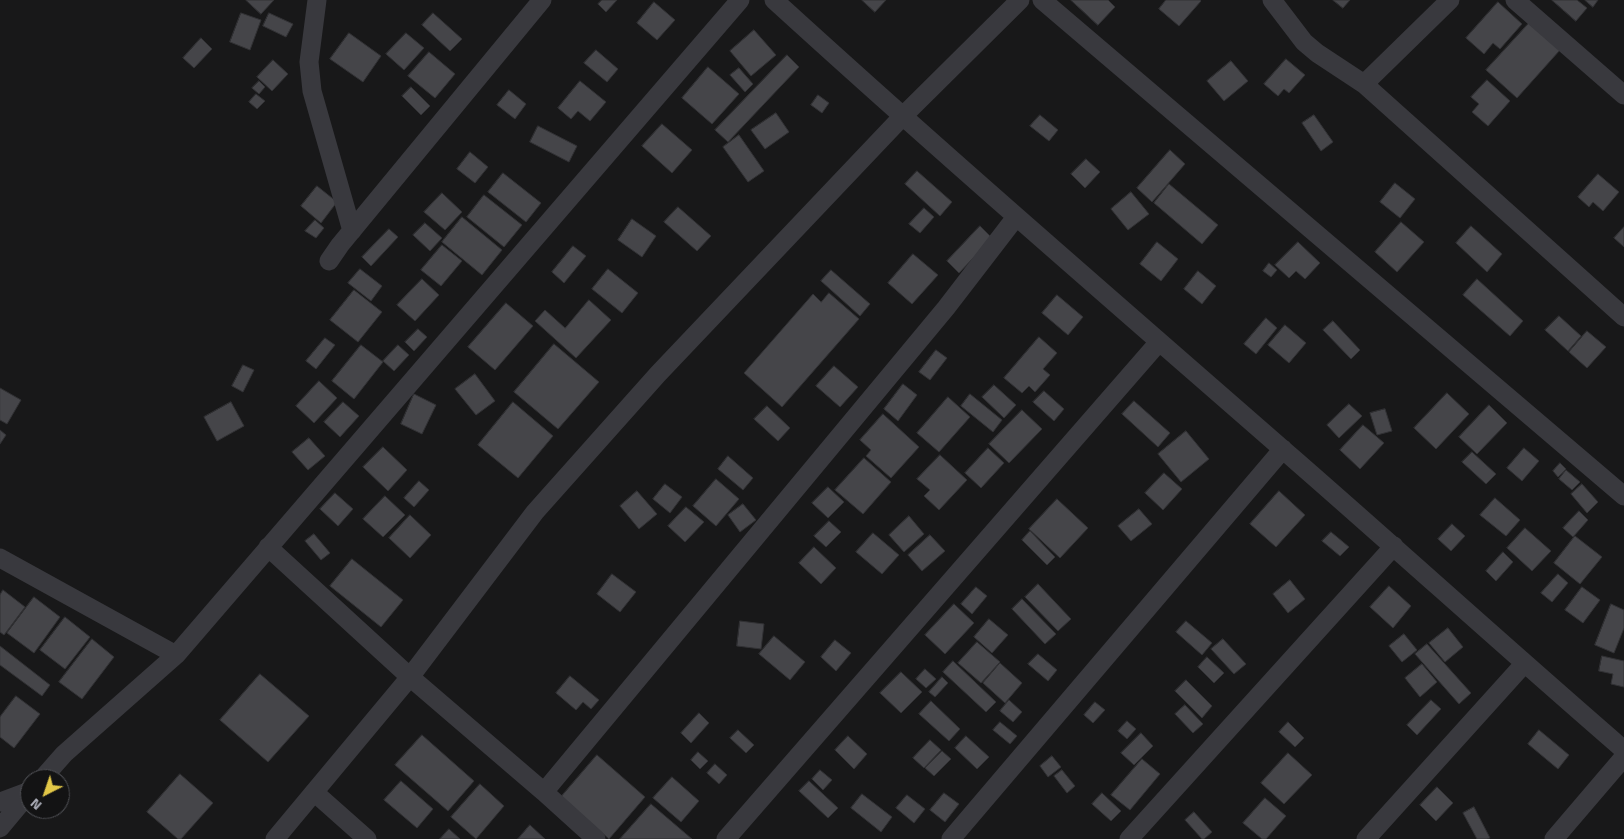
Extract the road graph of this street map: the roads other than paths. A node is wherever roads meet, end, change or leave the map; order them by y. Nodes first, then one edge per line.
1 (317, 0) edge
2 (542, 0) edge
3 (740, 0) edge
4 (774, 0) edge
5 (1020, 0) edge
6 (1042, 0) edge
7 (1272, 0) edge
8 (1450, 0) edge
9 (1515, 0) edge
10 (1364, 84) junction
11 (1624, 95) edge
12 (902, 117) junction
13 (1016, 217) junction
14 (352, 232) junction
15 (328, 261) dead end
16 (1624, 317) edge
17 (1159, 342) junction
18 (1283, 449) junction
19 (1624, 496) edge
20 (1394, 546) junction
21 (268, 547) junction
22 (0, 558) edge
23 (176, 655) junction
24 (1524, 664) junction
25 (410, 678) junction
26 (1624, 750) edge
27 (1624, 757) edge
28 (51, 769) edge
29 (314, 792) junction
30 (544, 792) junction
31 (20, 795) edge
32 (0, 802) edge
33 (20, 803) edge
34 (0, 828) edge
35 (275, 839) edge
36 (367, 839) edge
37 (596, 839) edge
38 (726, 839) edge
39 (951, 839) edge
40 (1129, 839) edge
41 (1366, 839) edge
42 (1554, 839) edge

1 - 14 street
2 - 14 street
3 - 21 street
4 - 12 street
5 - 12 street
6 - 19 street
7 - 10 street
8 - 10 street
9 - 11 street
10 - 16 street
12 - 13 street
12 - 25 street
13 - 17 street
13 - 30 street
14 - 15 street
17 - 18 street
17 - 38 street
18 - 20 street
18 - 39 street
20 - 24 street
20 - 40 street
21 - 23 street
21 - 25 street
22 - 23 street
23 - 28 street
24 - 26 street
24 - 41 street
25 - 29 street
25 - 30 street
27 - 42 street
29 - 35 street
29 - 36 street
30 - 37 street
31 - 32 street
33 - 34 street

